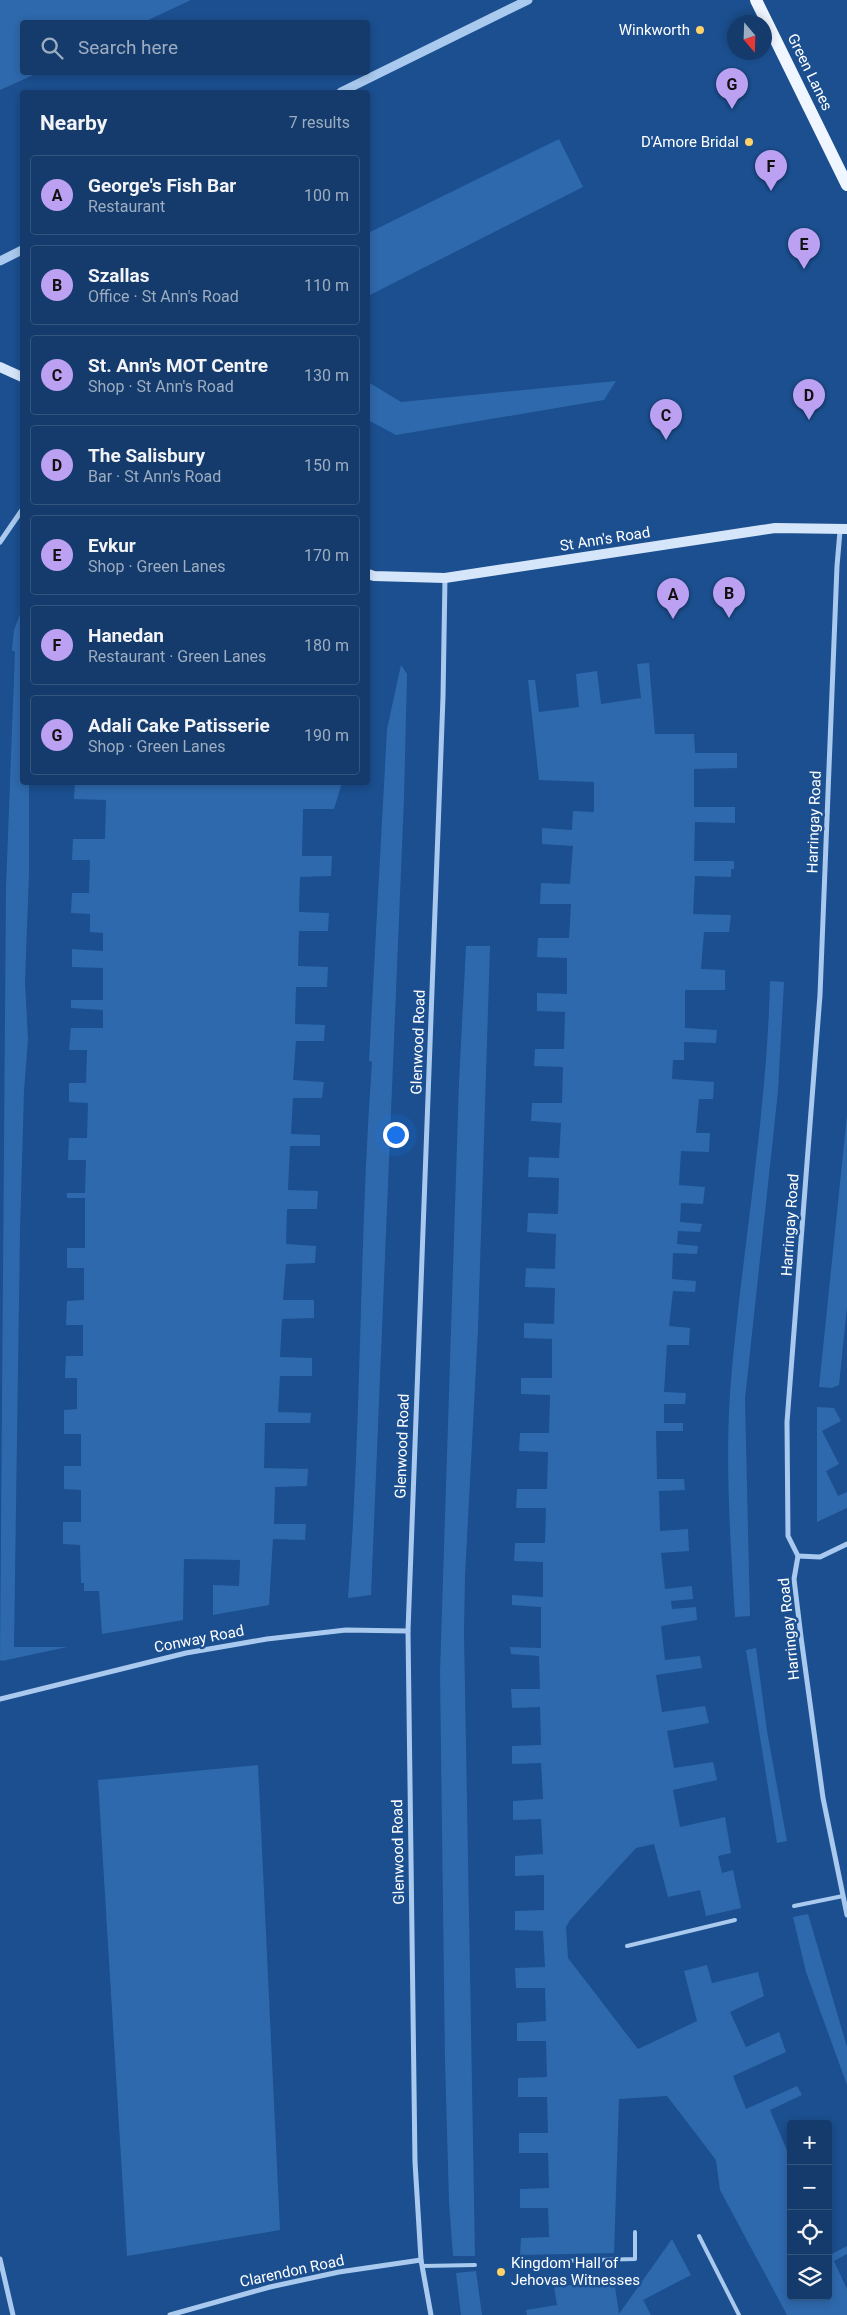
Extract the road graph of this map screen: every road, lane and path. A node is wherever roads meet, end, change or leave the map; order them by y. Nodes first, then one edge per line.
1 (528, 0) edge
2 (756, 0) edge
3 (345, 90) edge
4 (847, 185) edge
5 (20, 251) edge
6 (0, 262) edge
7 (0, 367) edge
8 (20, 376) edge
9 (20, 513) edge
10 (844, 530) edge
11 (0, 542) edge
12 (370, 575) edge
13 (445, 578) junction
14 (847, 1544) edge
15 (798, 1556) junction
16 (408, 1631) junction
17 (0, 1699) edge
18 (843, 1896) junction
19 (794, 1906) dead end
20 (847, 1916) edge
21 (735, 1920) dead end
22 (627, 1946) dead end
23 (635, 2232) dead end
24 (699, 2236) dead end
25 (0, 2259) edge
26 (523, 2262) dead end
27 (422, 2263) junction
28 (476, 2265) dead end
29 (13, 2315) edge
30 (170, 2315) edge
31 (431, 2315) edge
32 (739, 2315) edge

1 - 3 street
2 - 4 main road, Green Lanes
5 - 6 street
7 - 8 main road
9 - 11 street
10 - 13 main road, St Ann's Road
10 - 15 street, Harringay Road
12 - 13 main road, St Ann's Road
13 - 16 street, Glenwood Road
14 - 15 street
15 - 18 street, Harringay Road
16 - 17 street, Conway Road
16 - 27 street, Glenwood Road
18 - 19 lane
18 - 20 street, Harringay Road
21 - 22 lane
23 - 26 lane
24 - 32 lane
25 - 29 street
27 - 28 lane
27 - 30 street, Clarendon Road
27 - 31 street, Glenwood Road

